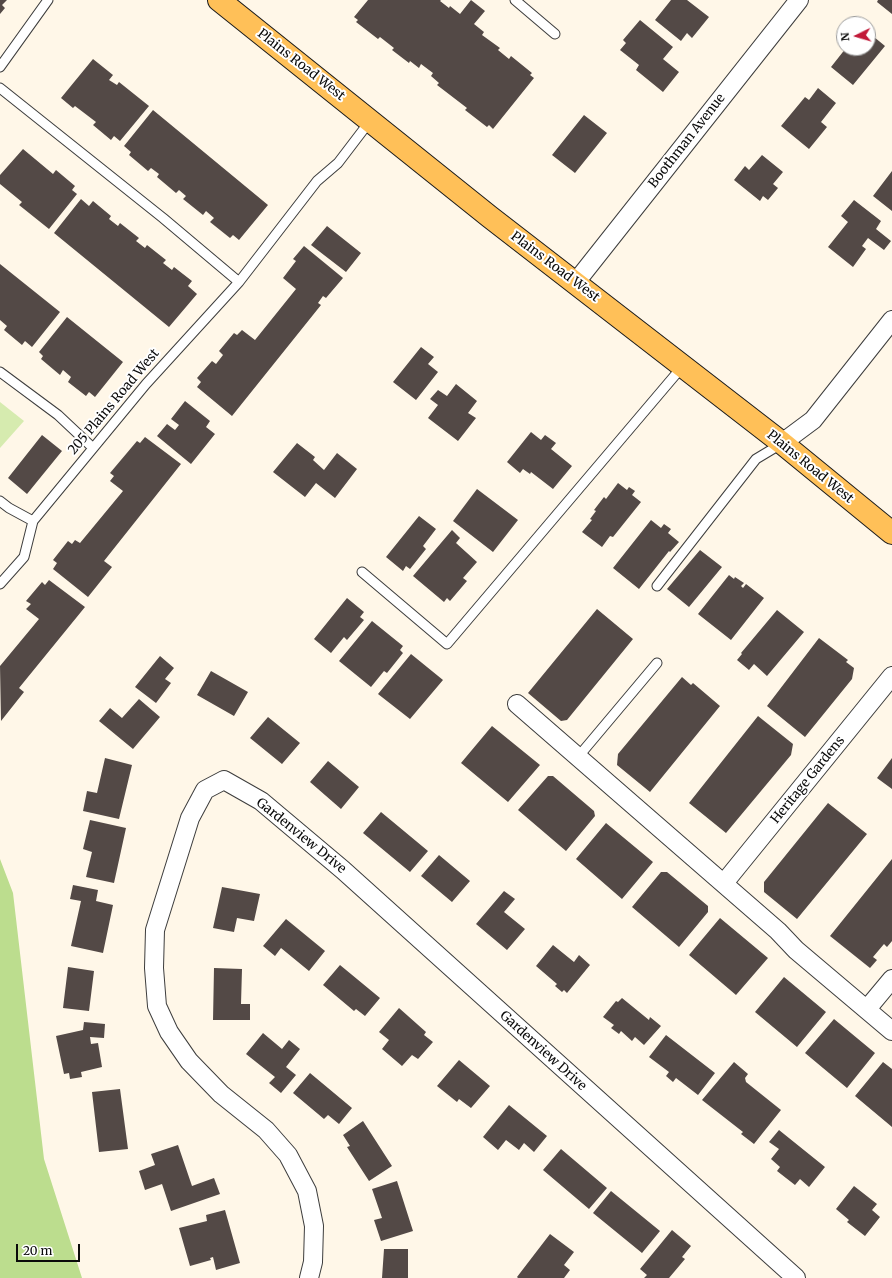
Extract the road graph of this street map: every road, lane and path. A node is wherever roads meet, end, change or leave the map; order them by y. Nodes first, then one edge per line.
1 (48, 0) edge
2 (219, 0) edge
3 (515, 0) edge
4 (798, 0) edge
5 (555, 34) dead end
6 (0, 67) edge
7 (0, 88) edge
8 (371, 121) junction
9 (239, 282) junction
10 (576, 282) junction
11 (892, 320) edge
12 (682, 367) junction
13 (0, 372) edge
14 (782, 443) junction
15 (92, 447) junction
16 (0, 501) edge
17 (33, 521) junction
18 (892, 533) edge
19 (362, 572) dead end
20 (0, 584) edge
21 (657, 586) dead end
22 (657, 663) dead end
23 (892, 676) edge
24 (517, 704) dead end
25 (578, 757) junction
26 (724, 883) junction
27 (892, 979) edge
28 (867, 1009) junction
29 (892, 1031) edge
30 (784, 1275) edge
31 (309, 1278) edge

1 - 6 lane
2 - 8 main road, Plains Road West
3 - 5 lane
4 - 10 street, Boothman Avenue
7 - 9 lane
8 - 9 lane, 205 Plains Road West
8 - 10 main road, Plains Road West
9 - 15 lane, 205 Plains Road West
10 - 12 main road, Plains Road West
11 - 14 street
12 - 14 main road, Plains Road West
12 - 19 lane
13 - 15 lane
14 - 18 main road, Plains Road West
14 - 21 lane
15 - 17 lane, 205 Plains Road West
16 - 17 lane
17 - 20 lane, 205 Plains Road West
22 - 25 lane
23 - 26 street, Heritage Gardens
24 - 25 street
25 - 26 street
26 - 28 street
27 - 28 street
28 - 29 street
30 - 31 street, Gardenview Drive

